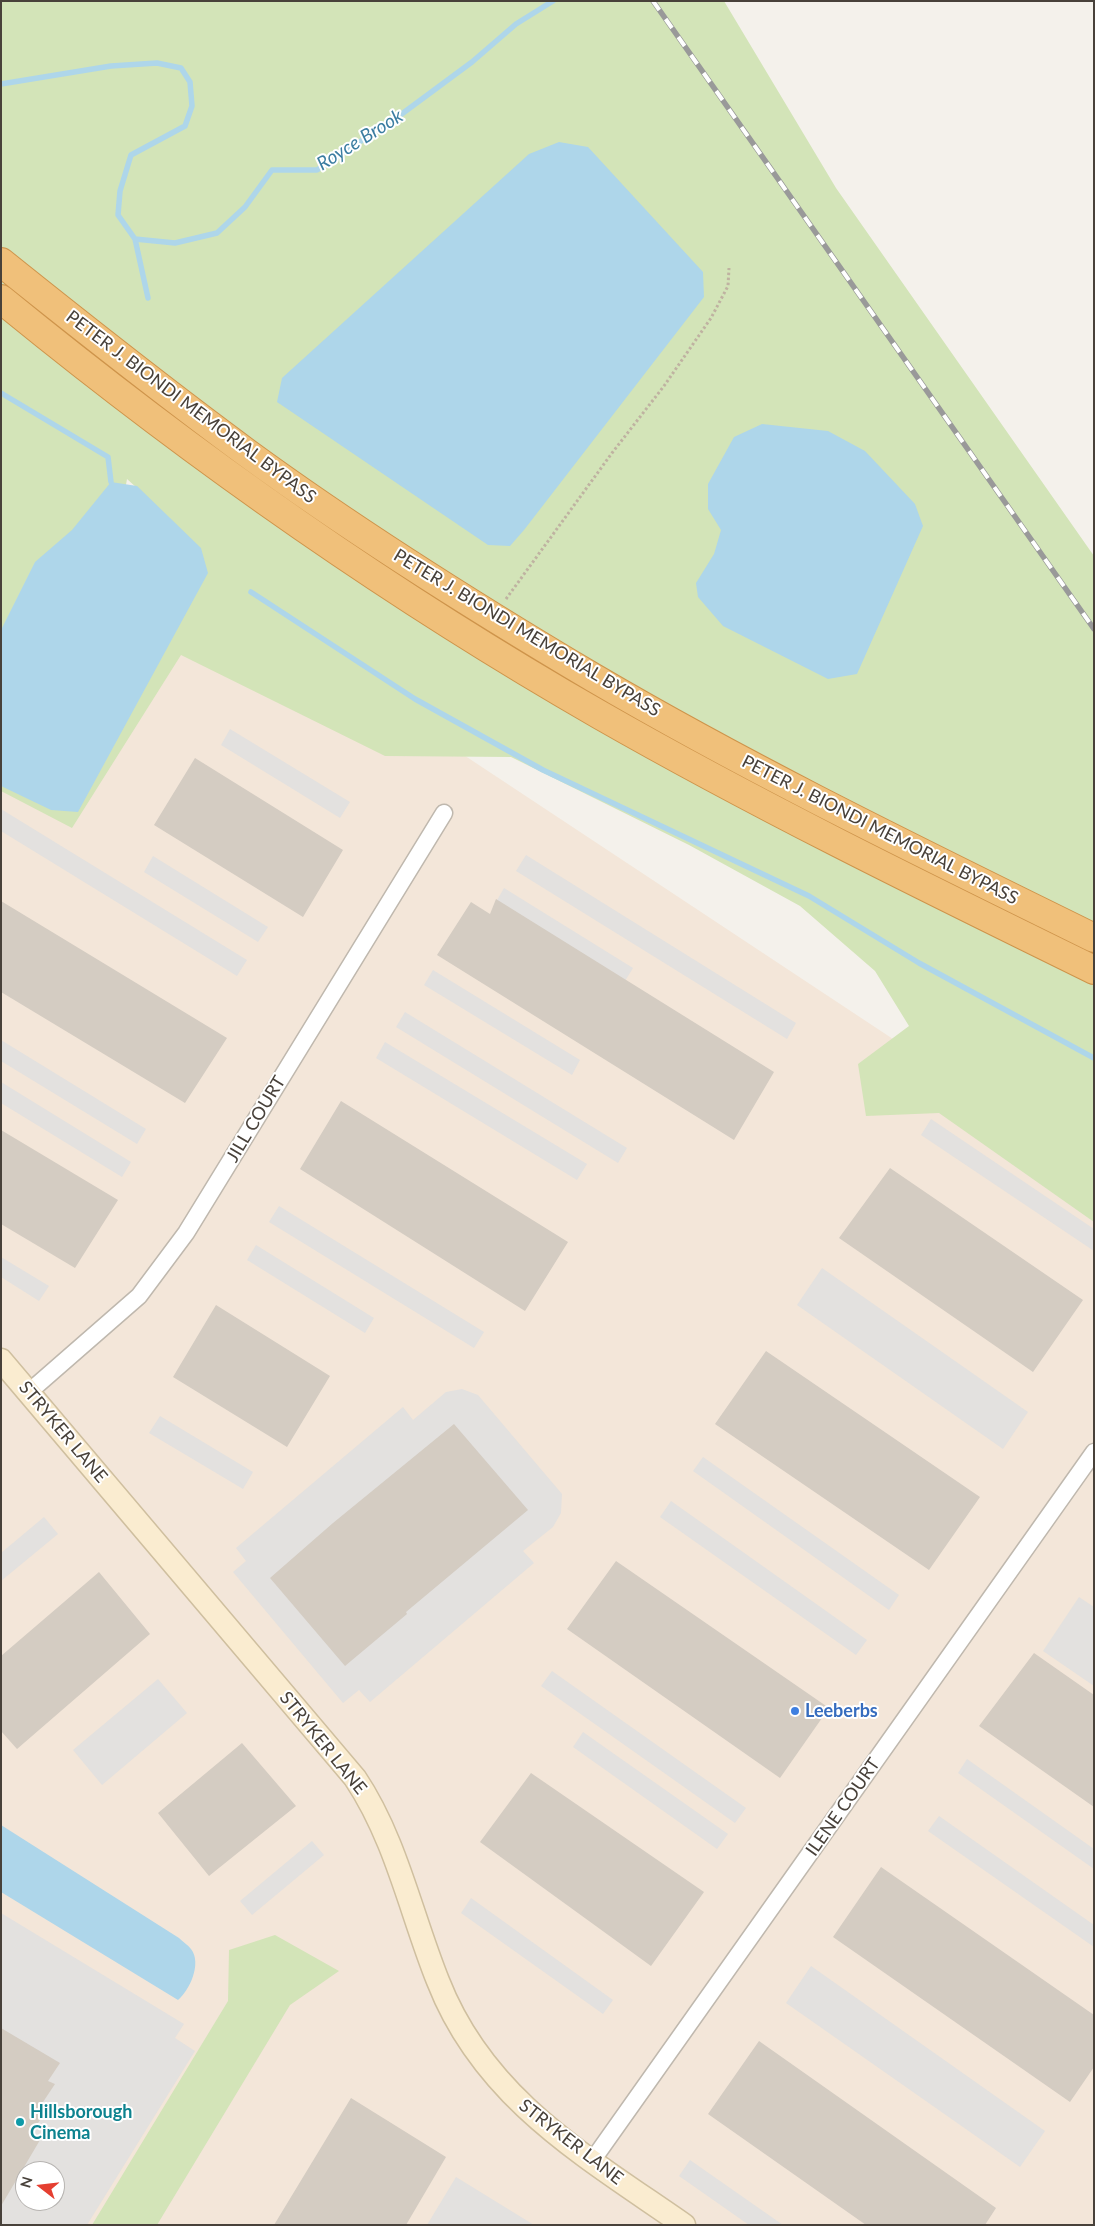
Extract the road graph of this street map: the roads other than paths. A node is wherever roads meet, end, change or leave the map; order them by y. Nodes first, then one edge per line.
1 (1, 262) edge
2 (1, 299) edge
3 (444, 813) dead end
4 (1094, 938) edge
5 (1094, 970) edge
6 (1, 1360) edge
7 (29, 1392) junction
8 (1094, 1452) edge
9 (592, 2161) junction
10 (684, 2225) edge

1 - 4 highway, PETER J. BIONDI MEMORIAL BYPASS
2 - 5 highway, PETER J. BIONDI MEMORIAL BYPASS
3 - 7 street, JILL COURT
6 - 7 street, STRYKER LANE
7 - 9 street, STRYKER LANE
8 - 9 street, ILENE COURT
9 - 10 street, STRYKER LANE

